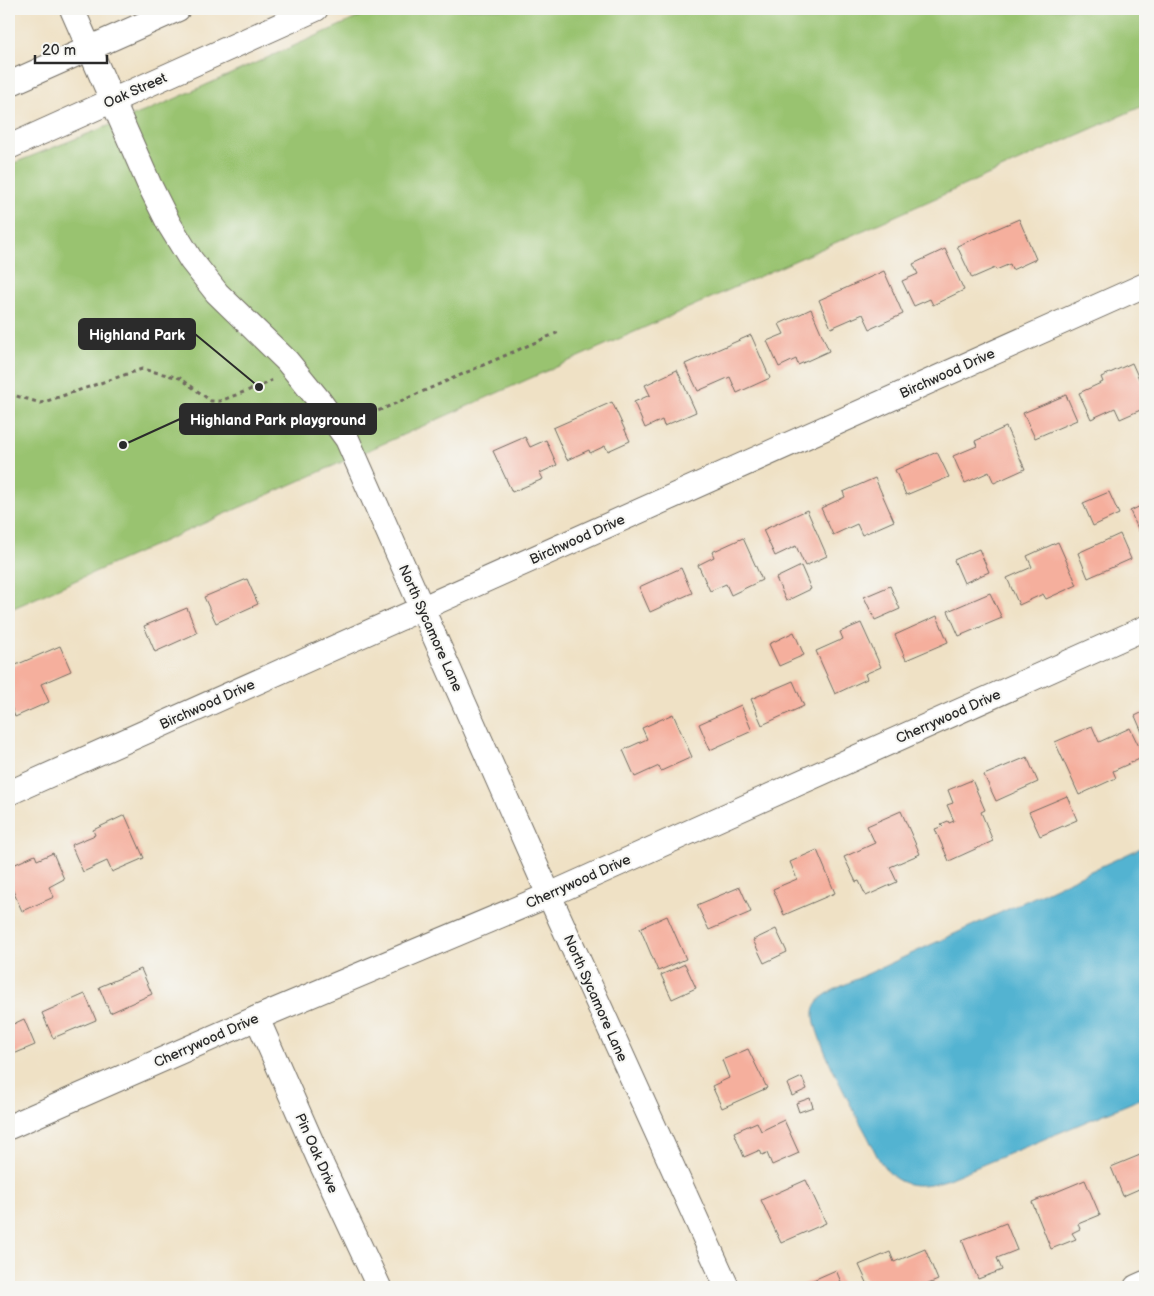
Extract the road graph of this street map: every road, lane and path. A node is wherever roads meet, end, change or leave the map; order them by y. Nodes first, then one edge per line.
1 (72, 9) edge
2 (178, 9) edge
3 (316, 9) edge
4 (90, 48) junction
5 (9, 84) edge
6 (112, 100) junction
7 (9, 147) edge
8 (1145, 285) edge
9 (559, 332) dead end
10 (276, 377) dead end
11 (9, 394) edge
12 (370, 414) dead end
13 (423, 607) junction
14 (1145, 628) edge
15 (9, 793) edge
16 (549, 895) junction
17 (257, 1018) junction
18 (9, 1127) edge
19 (1145, 1283) edge
20 (379, 1287) edge
21 (727, 1287) edge
22 (1136, 1287) edge

1 - 4 street, North Sycamore Lane
2 - 4 street
3 - 6 street, Oak Street
4 - 5 street
4 - 6 street, North Sycamore Lane
6 - 7 street, Oak Street
6 - 13 street, North Sycamore Lane
8 - 13 street, Birchwood Drive
9 - 12 path
10 - 11 path
13 - 15 street, Birchwood Drive
13 - 16 street, North Sycamore Lane
14 - 16 street, Cherrywood Drive
16 - 17 street, Cherrywood Drive
16 - 21 street, North Sycamore Lane
17 - 18 street, Cherrywood Drive
17 - 20 street, Pin Oak Drive
19 - 22 street

